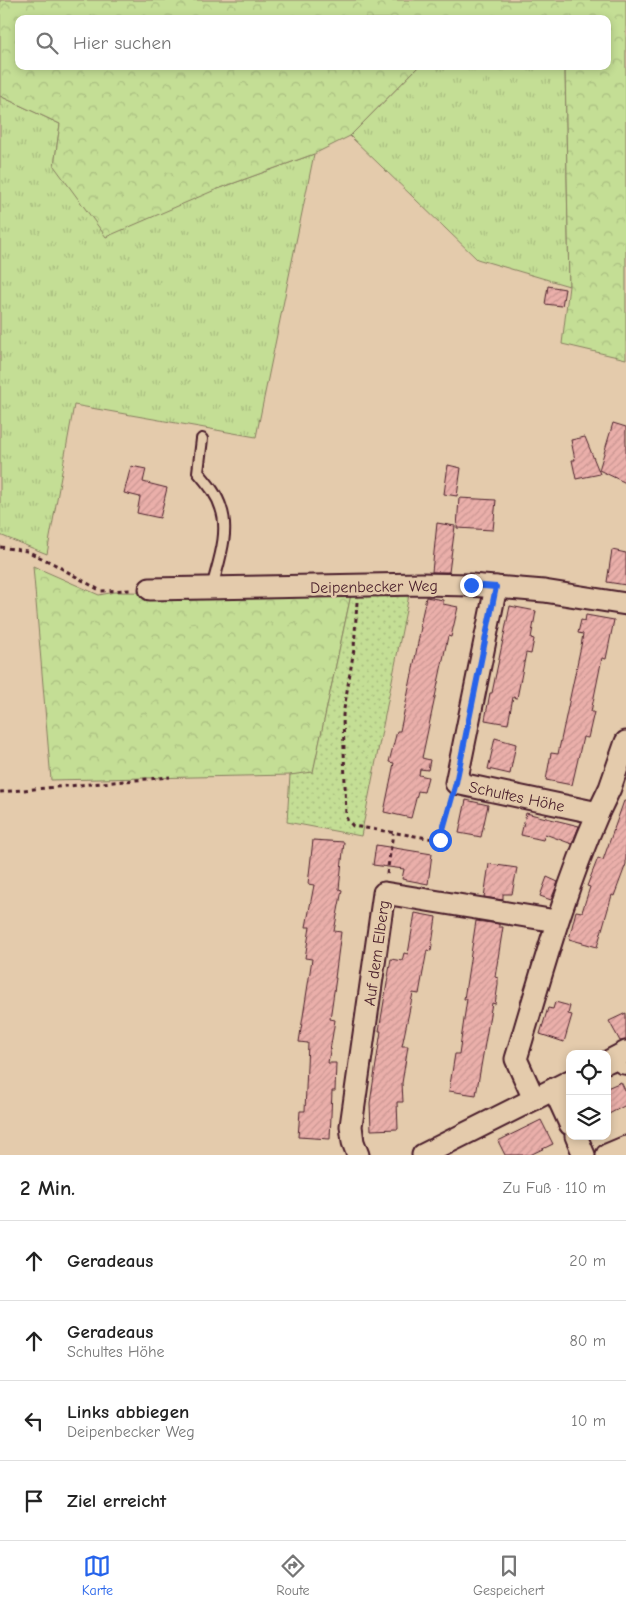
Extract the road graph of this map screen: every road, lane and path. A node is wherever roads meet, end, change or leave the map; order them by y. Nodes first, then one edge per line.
1 (202, 439) dead end
2 (0, 547) edge
3 (358, 585) junction
4 (496, 587) junction
5 (212, 588) junction
6 (150, 589) joint
7 (626, 604) edge
8 (626, 742) edge
9 (170, 778) dead end
10 (456, 783) junction
11 (0, 792) edge
12 (598, 814) junction
13 (393, 833) junction
14 (384, 893) junction
15 (556, 921) junction
16 (562, 1085) edge
17 (534, 1099) junction
18 (566, 1104) edge
19 (578, 1140) edge
20 (626, 1147) edge
21 (358, 1155) edge
22 (423, 1155) edge
23 (584, 1155) edge
24 (607, 1155) edge

1 - 5 lane
2 - 6 path
3 - 4 street, Deipenbecker Weg
3 - 5 street, Deipenbecker Weg
3 - 13 path
4 - 7 street, Deipenbecker Weg
4 - 10 street, Schultes Höhe
5 - 6 street, Deipenbecker Weg
8 - 12 street
9 - 11 path
10 - 12 street, Schultes Höhe
10 - 13 path
12 - 15 street
13 - 14 path
14 - 15 street, Auf dem Elberg
14 - 21 street, Auf dem Elberg
15 - 17 street
16 - 17 street
16 - 18 street
17 - 22 street
19 - 23 street
20 - 24 street

